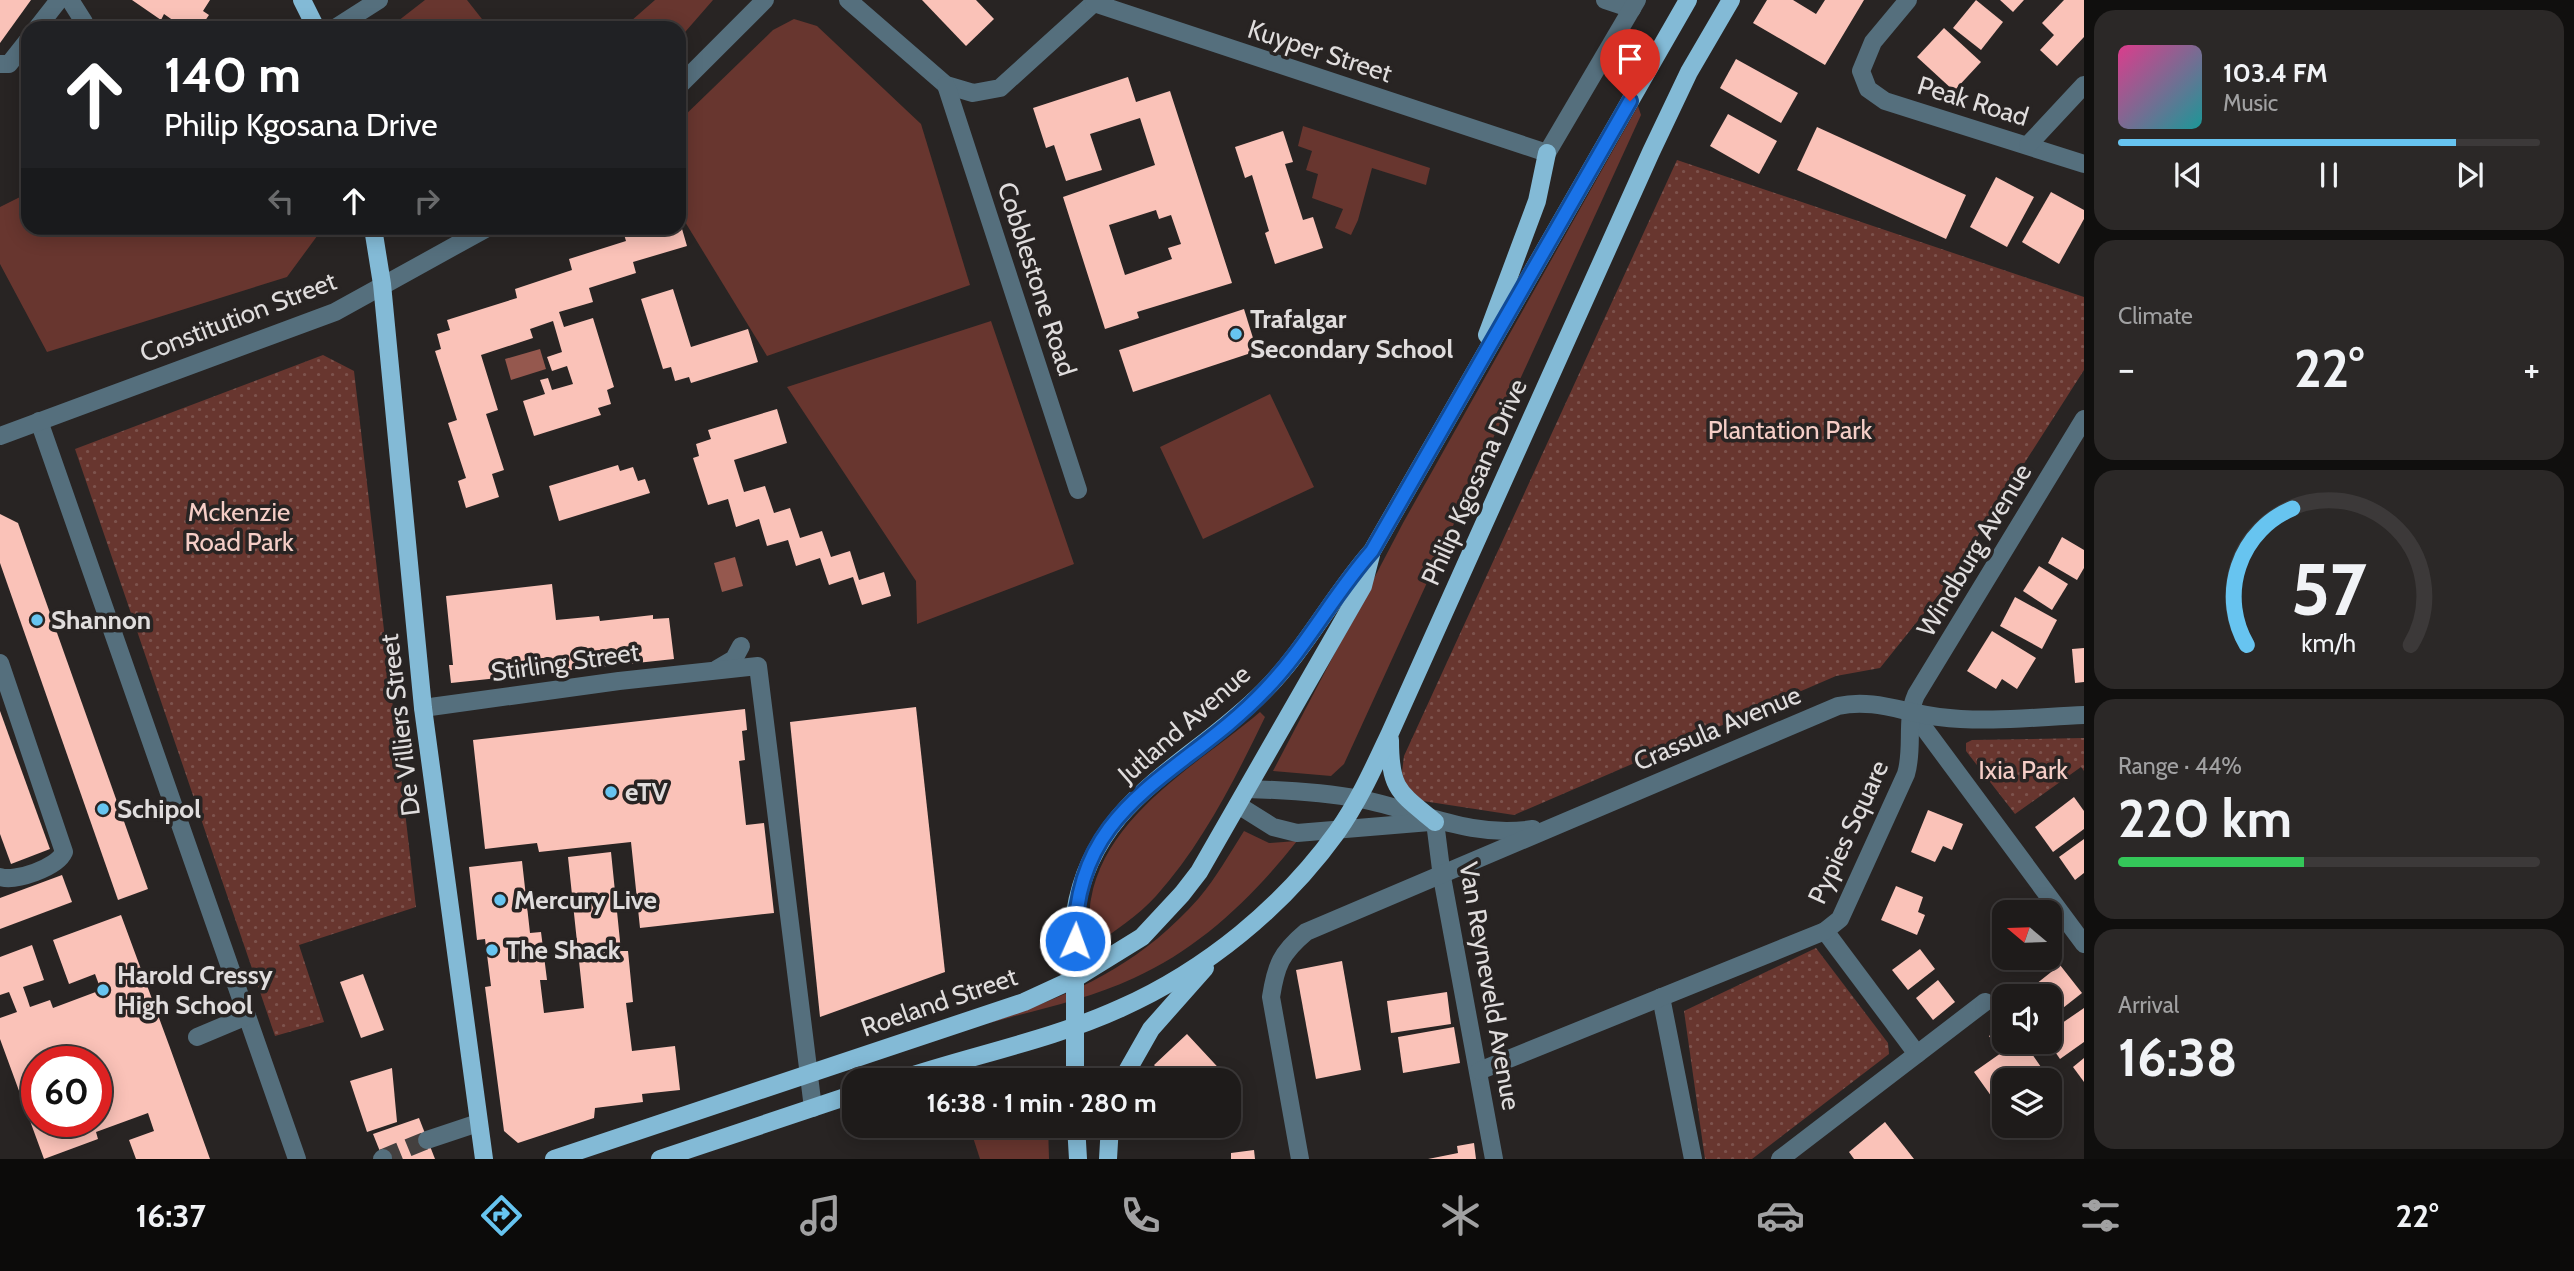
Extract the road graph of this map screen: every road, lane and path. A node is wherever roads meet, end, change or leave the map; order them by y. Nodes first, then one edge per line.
1 (59, 0) edge
2 (70, 0) edge
3 (302, 0) edge
4 (379, 0) edge
5 (765, 0) edge
6 (848, 0) edge
7 (1605, 0) edge
8 (1688, 0) edge
9 (1731, 0) edge
10 (1908, 0) edge
11 (1096, 2) edge
12 (1634, 4) edge
13 (42, 21) edge
14 (83, 21) edge
15 (312, 21) edge
16 (346, 21) edge
17 (21, 47) edge
18 (4, 64) edge
19 (686, 79) edge
20 (946, 85) junction
21 (2084, 85) edge
22 (2028, 145) junction
23 (1547, 153) junction
24 (2084, 164) edge
25 (374, 235) edge
26 (474, 235) edge
27 (382, 284) junction
28 (1474, 372) junction
29 (2084, 419) edge
30 (38, 421) junction
31 (0, 436) edge
32 (1078, 490) dead end
33 (1372, 551) junction
34 (741, 646) dead end
35 (0, 663) edge
36 (714, 670) junction
37 (423, 708) junction
38 (1910, 709) junction
39 (2084, 715) edge
40 (1390, 733) junction
41 (1243, 797) junction
42 (1358, 799) junction
43 (1435, 822) junction
44 (1549, 826) junction
45 (1338, 831) junction
46 (0, 877) edge
47 (1442, 877) junction
48 (1825, 931) junction
49 (2084, 944) edge
50 (1218, 952) junction
51 (1661, 997) junction
52 (1985, 1002) dead end
53 (247, 1016) junction
54 (197, 1037) dead end
55 (1917, 1054) junction
56 (935, 1068) edge
57 (1075, 1068) edge
58 (1129, 1068) edge
59 (1479, 1071) junction
60 (808, 1075) junction
61 (842, 1098) edge
62 (813, 1108) junction
63 (478, 1123) junction
64 (1077, 1138) edge
65 (1109, 1138) edge
66 (427, 1140) tunnel mouth
67 (599, 1153) edge
68 (297, 1159) edge
69 (484, 1159) edge
70 (554, 1159) edge
71 (660, 1159) edge
72 (1078, 1159) edge
73 (1108, 1159) edge
74 (1300, 1159) edge
75 (1494, 1159) edge
76 (1693, 1159) edge
77 (1780, 1159) edge

1 - 13 street
2 - 14 street
3 - 15 main road
4 - 16 street
5 - 19 street
6 - 20 street, Kuyper Street
7 - 12 street
8 - 28 main road, Philip Kgosana Drive
9 - 40 main road, Philip Kgosana Drive
10 - 22 street, Peak Road
11 - 20 street, Kuyper Street
11 - 23 street, Kuyper Street
12 - 23 street
17 - 18 street
20 - 32 street, Cobblestone Road
21 - 22 street
22 - 24 street, Peak Road
23 - 28 main road
25 - 27 main road, De Villiers Street
26 - 27 street, Constitution Street
27 - 30 street, Constitution Street
27 - 37 main road, De Villiers Street
28 - 33 main road, Philip Kgosana Drive
29 - 38 street, Windburg Avenue
30 - 31 street, Constitution Street
30 - 53 street
33 - 41 main road, Roeland Street
33 - 57 main road, Jutland Avenue, bridge
34 - 36 street
35 - 46 street
36 - 37 street, Stirling Street
36 - 60 street, Stirling Street
37 - 63 main road, De Villiers Street
38 - 39 street, Crassula Avenue
38 - 44 street, Crassula Avenue
38 - 48 street, Pypies Square
38 - 49 street
40 - 42 main road, Philip Kgosana Drive
40 - 43 main road
41 - 42 street, Crassula Avenue
41 - 45 street, Crassula Avenue
41 - 60 main road, Roeland Street
42 - 43 street, Crassula Avenue
42 - 45 main road, Philip Kgosana Drive
43 - 44 street, Crassula Avenue
43 - 45 street, Crassula Avenue
43 - 47 street, Van Reyneveld Avenue
44 - 47 street, Crassula Avenue
45 - 50 main road, Philip Kgosana Drive
47 - 59 street, Van Reyneveld Avenue
47 - 74 street, Crassula Avenue
48 - 51 street, Pypies Square
48 - 55 street, Pypies Square
50 - 56 main road
50 - 58 main road
51 - 59 street, Pypies Square
51 - 76 street
52 - 55 street
53 - 54 street
53 - 68 street
55 - 77 street
59 - 75 street, Van Reyneveld Avenue
60 - 62 street
60 - 67 main road, Roeland Street
61 - 62 main road
62 - 71 main road
63 - 66 street
63 - 69 main road, De Villiers Street
64 - 72 main road
65 - 73 main road
67 - 70 main road, Roeland Street

